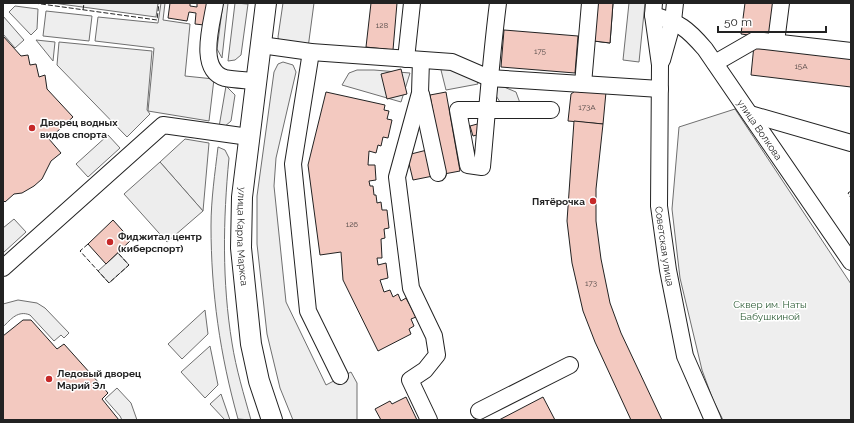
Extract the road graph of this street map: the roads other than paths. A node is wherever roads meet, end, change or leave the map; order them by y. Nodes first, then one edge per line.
1 (215, 3) edge
2 (266, 3) edge
3 (412, 3) edge
4 (498, 3) edge
5 (590, 3) edge
6 (675, 3) edge
7 (781, 3) edge
8 (654, 9) edge
9 (673, 21) junction
10 (776, 42) junction
11 (261, 45) junction
12 (851, 51) edge
13 (311, 52) junction
14 (414, 59) junction
15 (715, 63) junction
16 (660, 65) junction
17 (489, 78) junction
18 (256, 81) junction
19 (583, 84) junction
20 (660, 89) junction
21 (420, 93) junction
22 (551, 110) dead end
23 (750, 114) junction
24 (249, 138) junction
25 (851, 143) edge
26 (438, 173) dead end
27 (851, 262) edge
28 (3, 268) edge
29 (570, 365) dead end
30 (340, 376) dead end
31 (479, 411) dead end
32 (272, 420) edge
33 (430, 420) edge
34 (713, 420) edge

1 - 18 street
2 - 11 main road, улица Карла Маркса
3 - 14 street
4 - 17 street
5 - 19 street
6 - 9 street, Советская улица
7 - 10 street
8 - 9 street, улица Волкова
8 - 16 street, Советская улица
9 - 15 street, улица Волкова
9 - 16 street, Советская улица
10 - 12 street
10 - 15 street
11 - 13 street
11 - 18 main road, улица Карла Маркса
13 - 14 street
13 - 30 street
14 - 17 street
14 - 21 street
15 - 23 street, улица Волкова
16 - 20 street, Советская улица
17 - 19 street
17 - 22 street
18 - 24 main road, улица Карла Маркса
19 - 20 street
20 - 34 street, Советская улица
21 - 26 street
21 - 33 street
23 - 25 street
23 - 27 street, улица Волкова
24 - 28 street
24 - 32 main road, улица Карла Маркса
29 - 31 street

